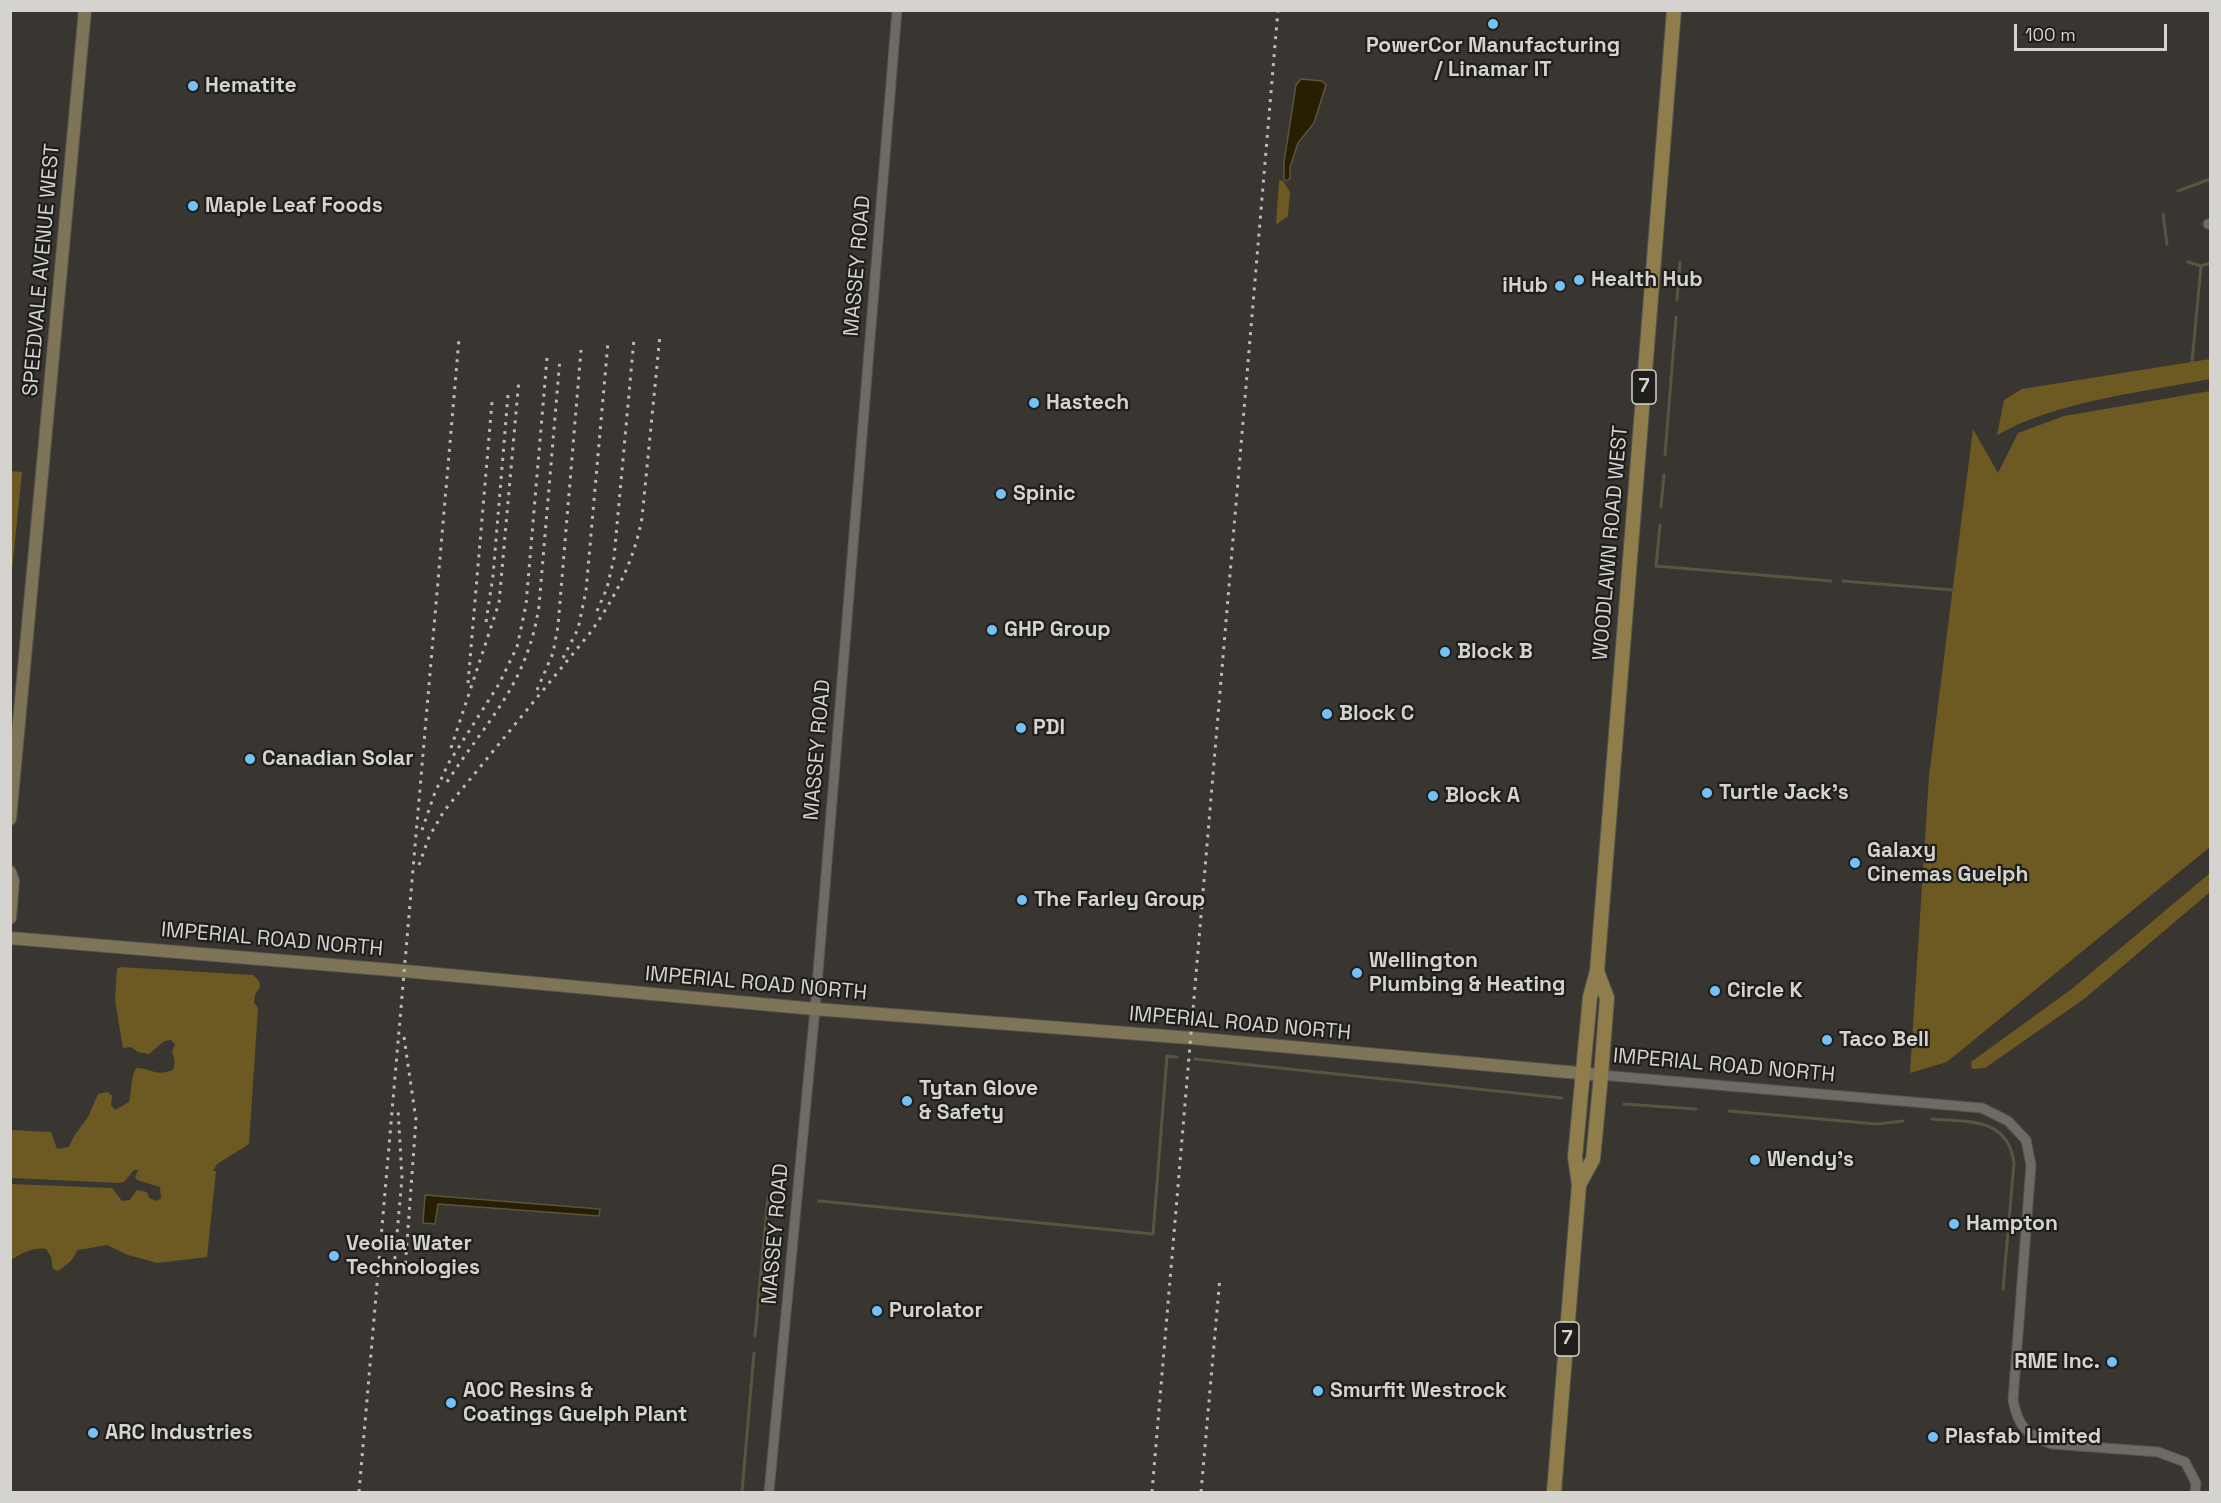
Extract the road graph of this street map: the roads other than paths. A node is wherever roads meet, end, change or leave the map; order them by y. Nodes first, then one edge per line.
1 (85, 10) edge
2 (897, 10) edge
3 (1674, 10) edge
4 (10, 819) edge
5 (10, 872) edge
6 (10, 918) edge
7 (10, 938) edge
8 (1597, 971) junction
9 (815, 1009) junction
10 (1583, 1073) junction
11 (1601, 1075) junction
12 (1579, 1185) junction
13 (769, 1492) edge
14 (1554, 1492) edge
15 (2195, 1492) edge

1 - 4 street, SPEEDVALE AVENUE WEST
2 - 9 street, MASSEY ROAD
3 - 8 main road, WOODLAWN ROAD WEST / 7
5 - 6 street
7 - 9 street, IMPERIAL ROAD NORTH
8 - 10 main road, WOODLAWN ROAD WEST / 7
8 - 11 main road, WOODLAWN ROAD WEST / 7
9 - 10 street, IMPERIAL ROAD NORTH
9 - 13 street, MASSEY ROAD
10 - 11 street, IMPERIAL ROAD NORTH
10 - 12 main road, WOODLAWN ROAD WEST / 7
11 - 12 main road, WOODLAWN ROAD WEST / 7
11 - 15 street, IMPERIAL ROAD NORTH
12 - 14 main road, WOODLAWN ROAD WEST / 7

